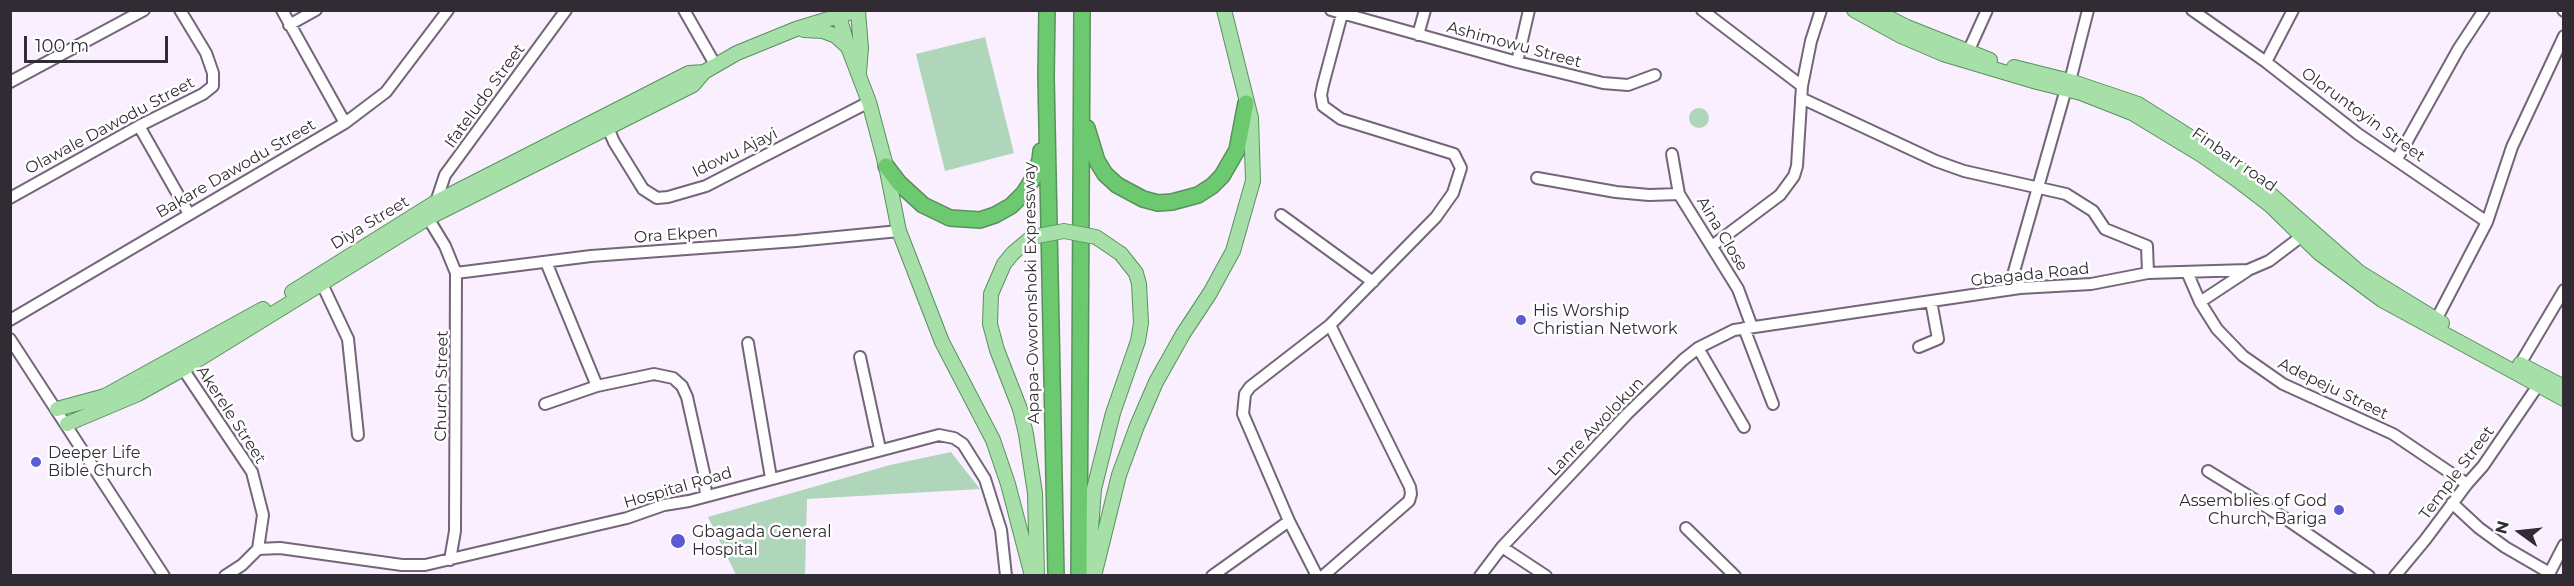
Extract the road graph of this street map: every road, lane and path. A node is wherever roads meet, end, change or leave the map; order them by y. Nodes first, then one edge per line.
1 (144, 10) edge
2 (180, 10) edge
3 (282, 10) edge
4 (316, 10) edge
5 (448, 10) edge
6 (566, 10) edge
7 (684, 10) edge
8 (1047, 10) edge
9 (1082, 10) edge
10 (1224, 10) edge
11 (1425, 10) edge
12 (1529, 10) edge
13 (1702, 10) edge
14 (1821, 10) edge
15 (1854, 10) edge
16 (1874, 10) edge
17 (1987, 10) edge
18 (2088, 10) edge
19 (2192, 10) edge
20 (2293, 10) edge
21 (2484, 10) edge
22 (858, 11) edge
23 (1337, 12) edge
24 (838, 13) edge
25 (289, 25) junction
26 (796, 29) junction
27 (1418, 35) junction
28 (2564, 36) edge
29 (848, 47) junction
30 (1968, 52) junction
31 (1516, 62) junction
32 (2266, 62) junction
33 (1081, 65) junction
34 (710, 69) junction
35 (859, 75) junction
36 (1655, 75) dead end
37 (1046, 76) junction
38 (12, 79) edge
39 (2068, 85) junction
40 (1802, 86) junction
41 (1802, 98) junction
42 (869, 102) junction
43 (1246, 103) junction
44 (2135, 109) junction
45 (345, 123) junction
46 (139, 126) junction
47 (609, 128) junction
48 (1672, 154) dead end
49 (2397, 159) junction
50 (886, 166) junction
51 (1537, 178) dead end
52 (2038, 187) junction
53 (1679, 194) junction
54 (10, 198) edge
55 (436, 202) junction
56 (189, 214) junction
57 (1281, 215) dead end
58 (428, 218) junction
59 (2487, 222) junction
60 (899, 231) junction
61 (2302, 236) junction
62 (1712, 246) junction
63 (546, 262) junction
64 (2247, 270) junction
65 (2187, 272) junction
66 (456, 273) junction
67 (2148, 273) junction
68 (1373, 282) junction
69 (322, 284) junction
70 (2009, 289) junction
71 (2564, 290) edge
72 (1931, 301) junction
73 (2200, 302) junction
74 (10, 320) edge
75 (2436, 320) junction
76 (1330, 325) junction
77 (1748, 328) junction
78 (10, 339) edge
79 (748, 343) dead end
80 (1698, 348) junction
81 (1919, 348) dead end
82 (860, 357) dead end
83 (2520, 364) junction
84 (183, 369) junction
85 (2539, 384) junction
86 (597, 386) junction
87 (2564, 387) edge
88 (2564, 399) edge
89 (545, 404) dead end
90 (1773, 404) dead end
91 (57, 409) junction
92 (66, 424) junction
93 (1744, 427) dead end
94 (358, 435) dead end
95 (880, 449) junction
96 (2208, 471) dead end
97 (771, 478) junction
98 (2467, 484) junction
99 (706, 496) junction
100 (2452, 503) junction
101 (1289, 521) junction
102 (1686, 528) dead end
103 (2564, 545) edge
104 (1502, 547) junction
105 (258, 549) junction
106 (450, 560) junction
107 (1729, 574) edge
108 (2548, 574) edge
109 (164, 576) edge
110 (225, 576) edge
111 (1006, 576) edge
112 (1032, 576) edge
113 (1037, 576) edge
114 (1056, 576) edge
115 (1079, 576) edge
116 (1093, 576) edge
117 (1212, 576) edge
118 (1317, 576) edge
119 (1323, 576) edge
120 (1480, 576) edge
121 (1546, 576) edge
122 (2369, 576) edge
123 (2395, 576) edge

1 - 38 street
2 - 46 street, Olawale Dawodu Street
3 - 25 street
4 - 25 street
5 - 45 street, Bakare Dawodu Street
6 - 55 street, Ifateludo Street
7 - 34 street
8 - 37 highway, Apapa-Oworonshoki Expressway
9 - 33 highway
10 - 43 main road
11 - 27 street
12 - 31 street
13 - 40 street
14 - 40 street
15 - 39 main road, Finbarr road
16 - 30 main road, Finbarr road
17 - 30 street
18 - 39 street
19 - 32 street, Oloruntoyin Street
20 - 32 street
21 - 49 street
22 - 24 main road, Diya Street
22 - 35 main road
23 - 27 street, Ashimowu Street
23 - 68 street
24 - 26 main road, Diya Street
24 - 29 main road
25 - 45 street
26 - 29 main road
26 - 34 main road, Diya Street
27 - 31 street, Ashimowu Street
28 - 59 street
29 - 35 main road
30 - 39 main road, Finbarr road
31 - 36 street, Ashimowu Street
32 - 49 street, Oloruntoyin Street
33 - 43 highway
33 - 115 highway
34 - 47 main road, Diya Street
34 - 55 main road, Diya Street
35 - 42 main road
37 - 50 highway
37 - 114 highway, Apapa-Oworonshoki Expressway
39 - 44 main road, Finbarr road
39 - 52 street
40 - 41 street
41 - 52 street
41 - 62 street
42 - 47 street, Idowu Ajayi
42 - 50 main road
43 - 116 main road
44 - 61 main road, Finbarr road
44 - 75 main road, Finbarr road
45 - 56 street, Bakare Dawodu Street
46 - 54 street, Olawale Dawodu Street
46 - 56 street
47 - 58 main road, Diya Street
48 - 53 street, Aina Close
49 - 59 street, Oloruntoyin Street
50 - 60 main road
51 - 53 street
52 - 67 street
52 - 70 street
53 - 62 street, Aina Close
55 - 91 main road, Diya Street
56 - 74 street, Bakare Dawodu Street
57 - 68 street
58 - 66 street, Church Street
58 - 69 main road, Diya Street
59 - 75 street
60 - 63 street, Ora Ekpen
60 - 112 main road
61 - 64 street, Gbagada Road
61 - 85 main road, Finbarr road
62 - 77 street, Aina Close
63 - 66 street, Ora Ekpen
63 - 86 street
64 - 65 street, Gbagada Road
64 - 73 street
65 - 67 street, Gbagada Road
65 - 73 street, Adepeju Street
66 - 106 street, Church Street
67 - 70 street, Gbagada Road
68 - 76 street
69 - 84 main road, Diya Street
69 - 94 street
70 - 72 street, Gbagada Road
71 - 83 street
72 - 77 street, Gbagada Road
72 - 81 street
73 - 98 street, Adepeju Street
75 - 83 main road, Finbarr road
76 - 101 street
76 - 119 street
77 - 80 street, Lanre Awolokun
77 - 90 street, Aina Close
78 - 91 street
79 - 97 street
80 - 93 street
80 - 104 street, Lanre Awolokun
82 - 95 street
83 - 87 main road, Finbarr road
84 - 92 main road, Diya Street
84 - 105 street, Akerele Street
85 - 88 main road, Finbarr road
85 - 98 street, Temple Street
86 - 89 street
86 - 99 street
91 - 92 street
92 - 109 street
95 - 97 street, Hospital Road
95 - 111 street, Hospital Road
96 - 122 street
97 - 99 street, Hospital Road
98 - 100 street, Temple Street
99 - 106 street, Hospital Road
100 - 108 street
100 - 123 street, Temple Street
101 - 117 street
101 - 118 street
102 - 107 street
103 - 108 street
104 - 120 street, Lanre Awolokun
104 - 121 street
105 - 106 street, Hospital Road
105 - 110 street
113 - 116 main road, bridge

